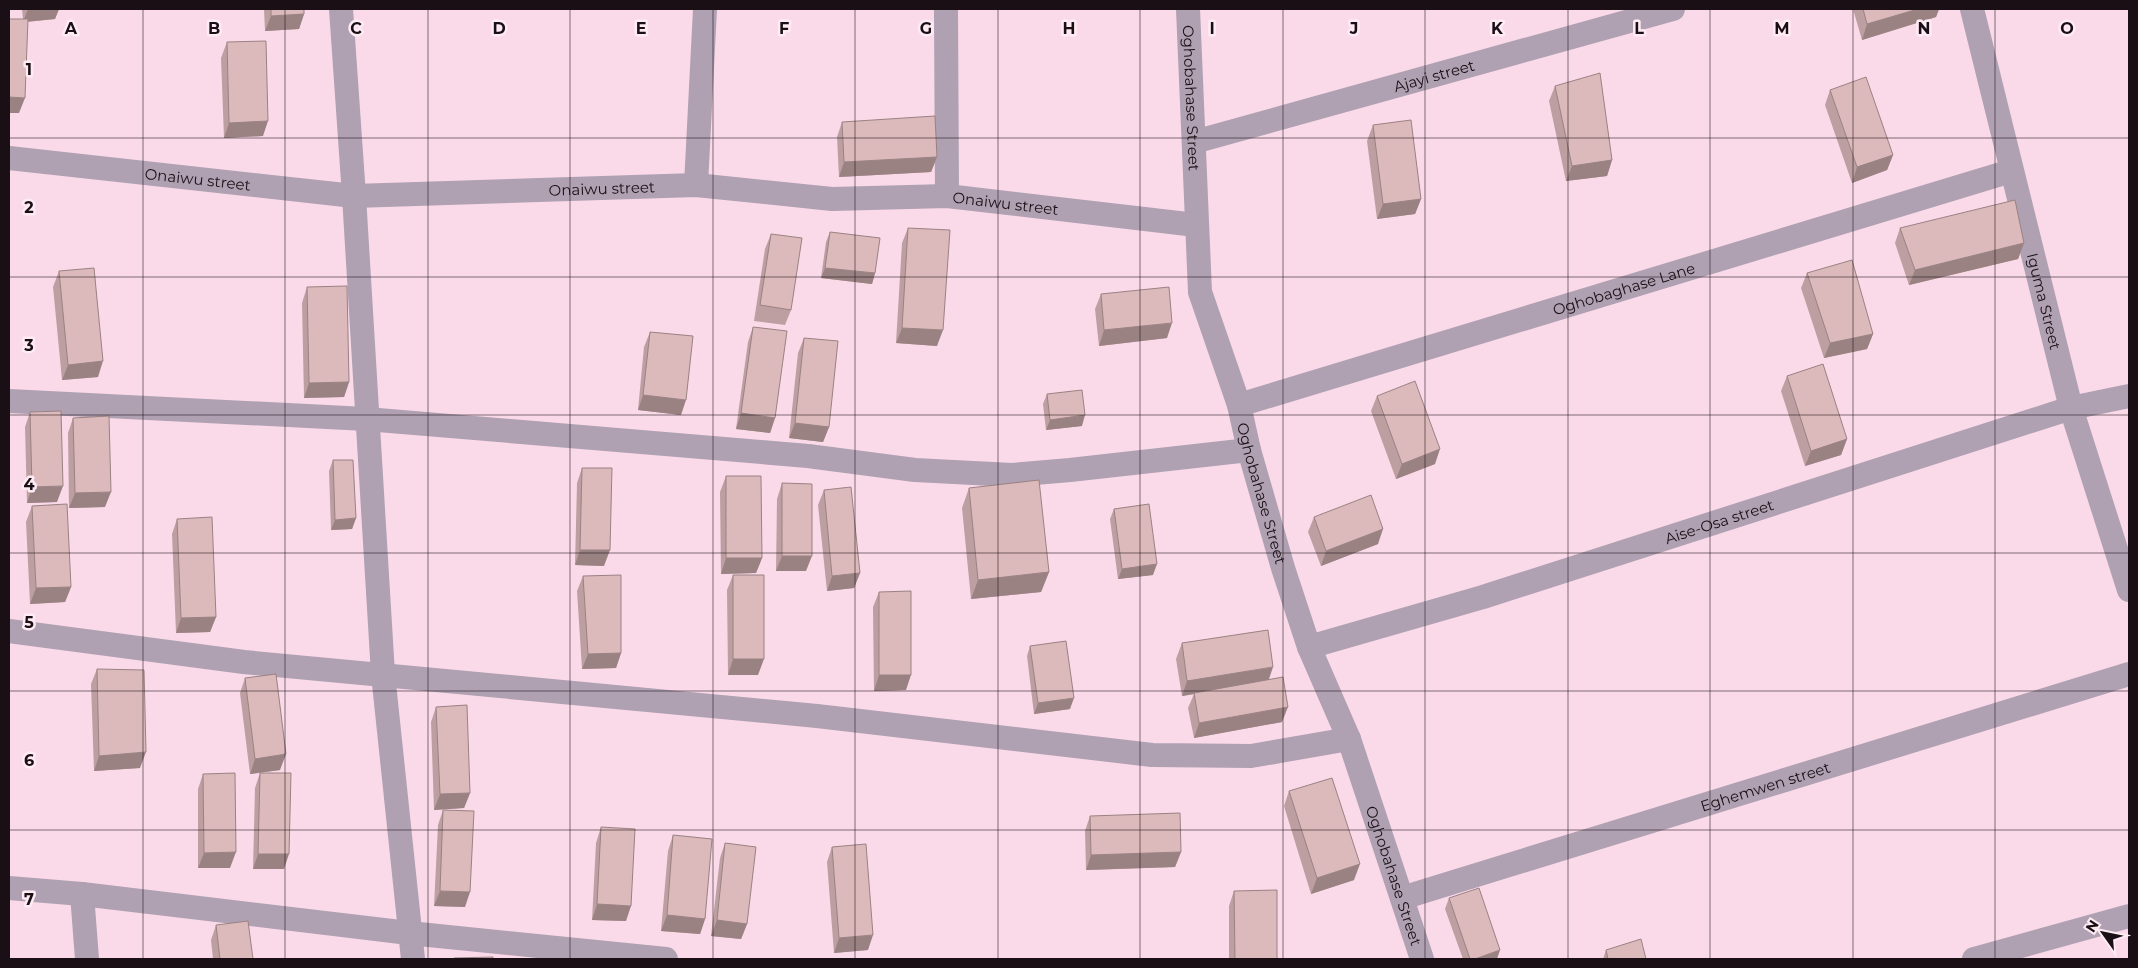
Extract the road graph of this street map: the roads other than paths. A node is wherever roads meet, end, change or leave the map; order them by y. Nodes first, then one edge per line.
1 (341, 9) edge
2 (705, 9) edge
3 (946, 9) edge
4 (1188, 9) edge
5 (1673, 9) edge
6 (1972, 9) edge
7 (1194, 142) junction
8 (9, 158) edge
9 (2011, 172) junction
10 (696, 185) junction
11 (354, 196) junction
12 (947, 196) junction
13 (1196, 225) junction
14 (2129, 396) edge
15 (9, 401) edge
16 (1239, 405) junction
17 (2071, 408) junction
18 (366, 419) junction
19 (1249, 450) junction
20 (2129, 590) edge
21 (9, 631) edge
22 (1309, 647) junction
23 (383, 674) junction
24 (2129, 674) edge
25 (1349, 739) junction
26 (9, 888) edge
27 (82, 894) junction
28 (1402, 898) junction
29 (2129, 916) edge
30 (410, 933) junction
31 (572, 954) edge
32 (87, 959) edge
33 (413, 959) edge
34 (666, 959) edge
35 (1422, 959) edge
36 (1974, 959) edge

1 - 11 street
2 - 10 street
3 - 12 street
4 - 7 street, Oghobahase Street
5 - 7 street, Ajayi street
6 - 9 street, Iguma Street
7 - 13 street, Oghobahase Street
8 - 11 street, Onaiwu street
9 - 16 street, Oghobaghase Lane
9 - 17 street, Iguma Street
10 - 11 street, Onaiwu street
10 - 12 street, Onaiwu street
11 - 18 street
12 - 13 street, Onaiwu street
13 - 16 street, Oghobahase Street
14 - 17 street, Aise-Osa street
15 - 18 street
16 - 19 street, Oghobahase Street
17 - 20 street, Iguma Street
17 - 22 street, Aise-Osa street
18 - 19 street
18 - 23 street
19 - 22 street, Oghobahase Street
21 - 23 street
22 - 25 street, Oghobahase Street
23 - 25 street
23 - 30 street
24 - 28 street, Eghemwen street
25 - 28 street, Oghobahase Street
26 - 27 street
27 - 30 street
27 - 32 street
28 - 35 street, Oghobahase Street
29 - 36 street
30 - 31 street
30 - 33 street
31 - 34 street

